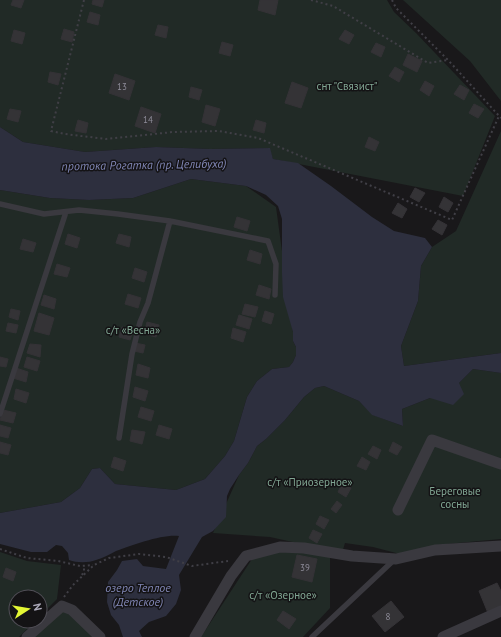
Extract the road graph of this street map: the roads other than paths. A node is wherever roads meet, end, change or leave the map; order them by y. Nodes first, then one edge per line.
1 (0, 204) edge
2 (66, 212) junction
3 (170, 221) junction
4 (275, 295) dead end
5 (0, 414) edge
6 (119, 438) dead end
7 (501, 464) edge
8 (398, 510) dead end
9 (501, 546) edge
10 (396, 559) junction
11 (501, 611) edge
12 (27, 637) edge
13 (100, 637) edge
14 (194, 637) edge
15 (312, 637) edge
16 (443, 637) edge

1 - 2 lane
2 - 3 lane
2 - 5 lane
3 - 4 lane
3 - 6 lane
7 - 8 street
9 - 10 street
10 - 14 street
10 - 15 lane
11 - 16 street
12 - 13 street

